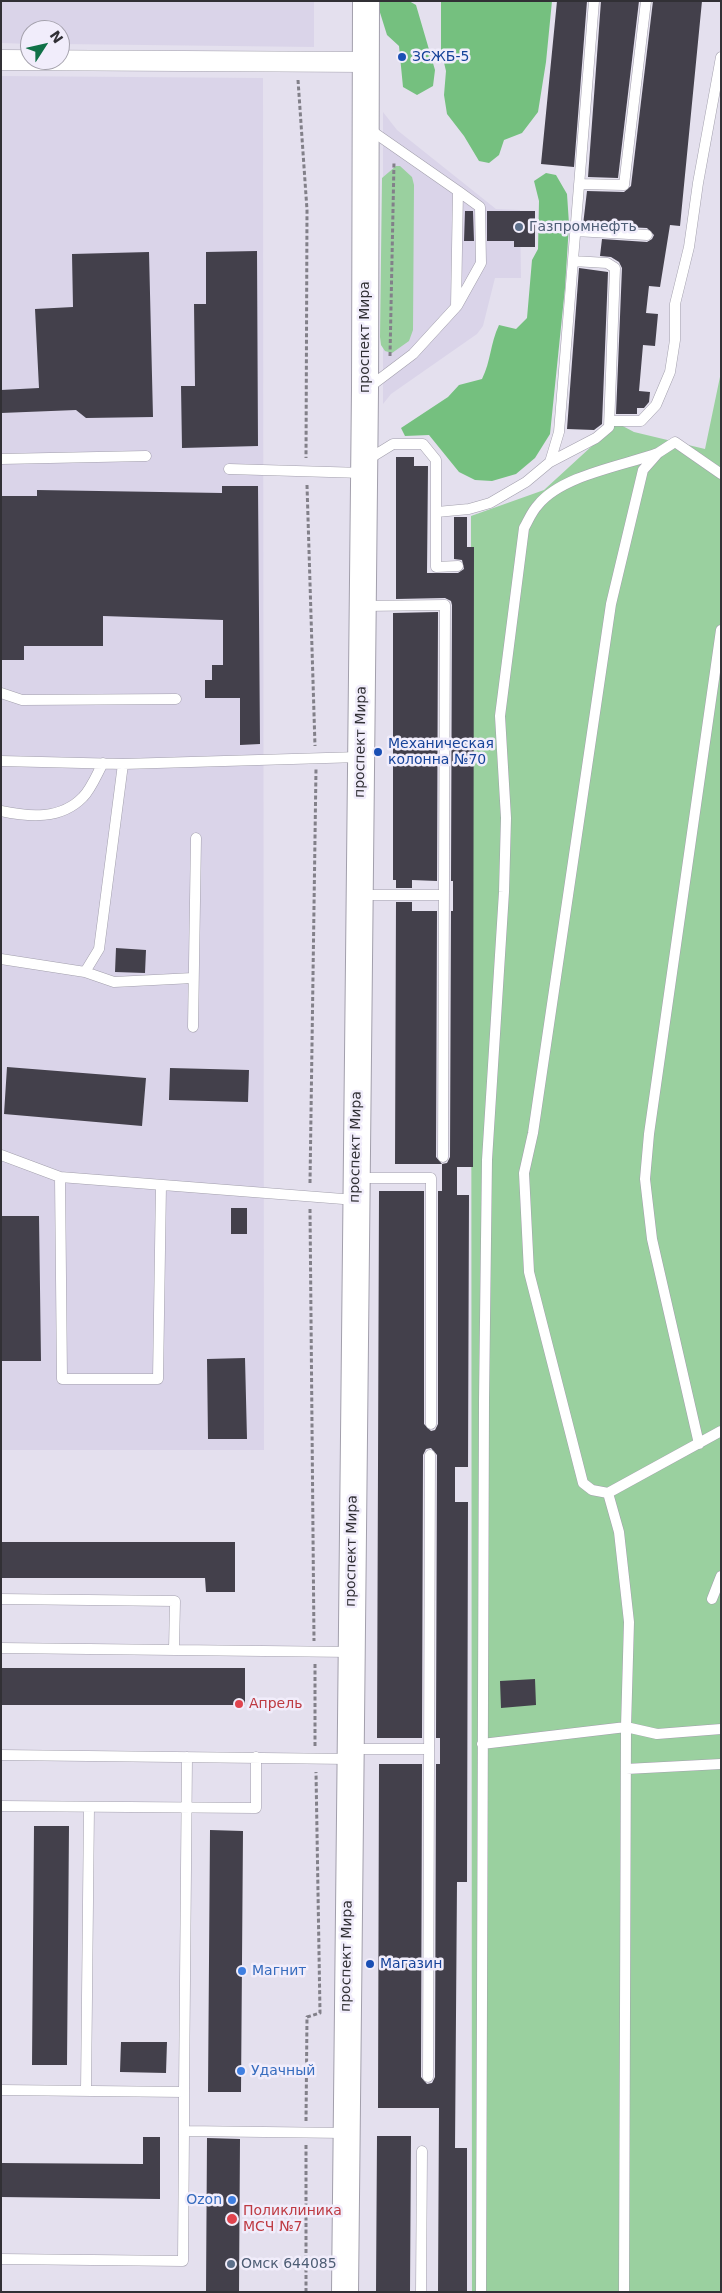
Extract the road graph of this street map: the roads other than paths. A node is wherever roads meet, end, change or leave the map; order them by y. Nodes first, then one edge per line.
1 (366, 1) edge
2 (594, 1) edge
3 (646, 1) edge
4 (721, 57) edge
5 (1, 60) edge
6 (366, 62) junction
7 (366, 127) junction
8 (579, 184) junction
9 (458, 191) junction
10 (575, 231) junction
11 (647, 236) dead end
12 (573, 261) junction
13 (456, 306) junction
14 (365, 390) junction
15 (610, 421) junction
16 (658, 453) junction
17 (146, 456) dead end
18 (1, 459) edge
19 (550, 462) junction
20 (364, 467) junction
21 (229, 469) dead end
22 (721, 474) edge
23 (436, 512) junction
24 (458, 566) dead end
25 (362, 606) junction
26 (721, 630) edge
27 (1, 693) edge
28 (176, 699) dead end
29 (361, 757) junction
30 (1, 761) edge
31 (103, 763) junction
32 (123, 764) junction
33 (1, 811) edge
34 (196, 838) dead end
35 (359, 895) junction
36 (444, 895) junction
37 (1, 959) edge
38 (85, 972) junction
39 (194, 978) junction
40 (193, 1027) dead end
41 (1, 1155) edge
42 (444, 1157) dead end
43 (60, 1177) junction
44 (161, 1185) junction
45 (356, 1189) junction
46 (431, 1424) dead end
47 (721, 1432) edge
48 (699, 1444) junction
49 (430, 1455) dead end
50 (608, 1492) junction
51 (721, 1576) edge
52 (1, 1599) edge
53 (712, 1599) dead end
54 (1, 1648) edge
55 (174, 1650) junction
56 (351, 1652) junction
57 (626, 1727) junction
58 (721, 1729) edge
59 (482, 1744) junction
60 (429, 1749) junction
61 (349, 1754) junction
62 (1, 1755) edge
63 (187, 1757) junction
64 (256, 1757) junction
65 (721, 1764) edge
66 (626, 1769) junction
67 (1, 1806) edge
68 (89, 1807) junction
69 (186, 1808) junction
70 (428, 2077) dead end
71 (1, 2090) edge
72 (86, 2091) junction
73 (184, 2092) junction
74 (184, 2131) junction
75 (345, 2133) junction
76 (422, 2151) dead end
77 (1, 2259) edge
78 (345, 2292) edge
79 (421, 2292) edge
80 (481, 2292) edge
81 (624, 2292) edge

1 - 6 street, проспект Мира
2 - 8 lane
3 - 8 lane
4 - 15 lane
5 - 6 street
6 - 7 street, проспект Мира
7 - 9 lane
7 - 14 street, проспект Мира
8 - 10 lane
9 - 13 lane
9 - 13 lane
10 - 11 lane
10 - 12 lane
12 - 15 lane
12 - 19 lane
13 - 14 lane
14 - 20 street, проспект Мира
15 - 19 lane
16 - 22 lane
16 - 50 lane
16 - 59 lane
17 - 18 lane
19 - 23 lane
20 - 21 lane
20 - 23 lane
20 - 25 street, проспект Мира
23 - 24 lane
25 - 29 street, проспект Мира
25 - 36 lane
26 - 48 lane
27 - 28 lane
29 - 32 lane
29 - 35 street, проспект Мира
30 - 31 lane
31 - 32 lane
31 - 33 lane
32 - 38 lane
34 - 39 lane
35 - 36 lane
35 - 45 street, проспект Мира
36 - 42 lane
37 - 38 lane
38 - 39 lane
39 - 40 lane
41 - 43 lane
43 - 44 lane
43 - 44 lane
44 - 45 lane
45 - 46 lane
45 - 56 street, проспект Мира
47 - 48 lane
48 - 50 lane
49 - 60 lane
50 - 57 lane
51 - 53 lane
52 - 55 lane
54 - 55 lane
55 - 56 lane
56 - 61 street, проспект Мира
57 - 58 lane
57 - 59 lane
57 - 66 lane
59 - 80 lane
60 - 61 lane
60 - 70 lane
61 - 64 lane
61 - 75 street, проспект Мира
62 - 63 lane
63 - 64 lane
63 - 69 lane
64 - 69 lane
65 - 66 lane
66 - 81 lane
67 - 68 lane
68 - 69 lane
68 - 72 lane
69 - 73 lane
71 - 72 lane
72 - 73 lane
73 - 74 lane
74 - 75 lane
74 - 77 lane
75 - 78 street, проспект Мира
76 - 79 lane

